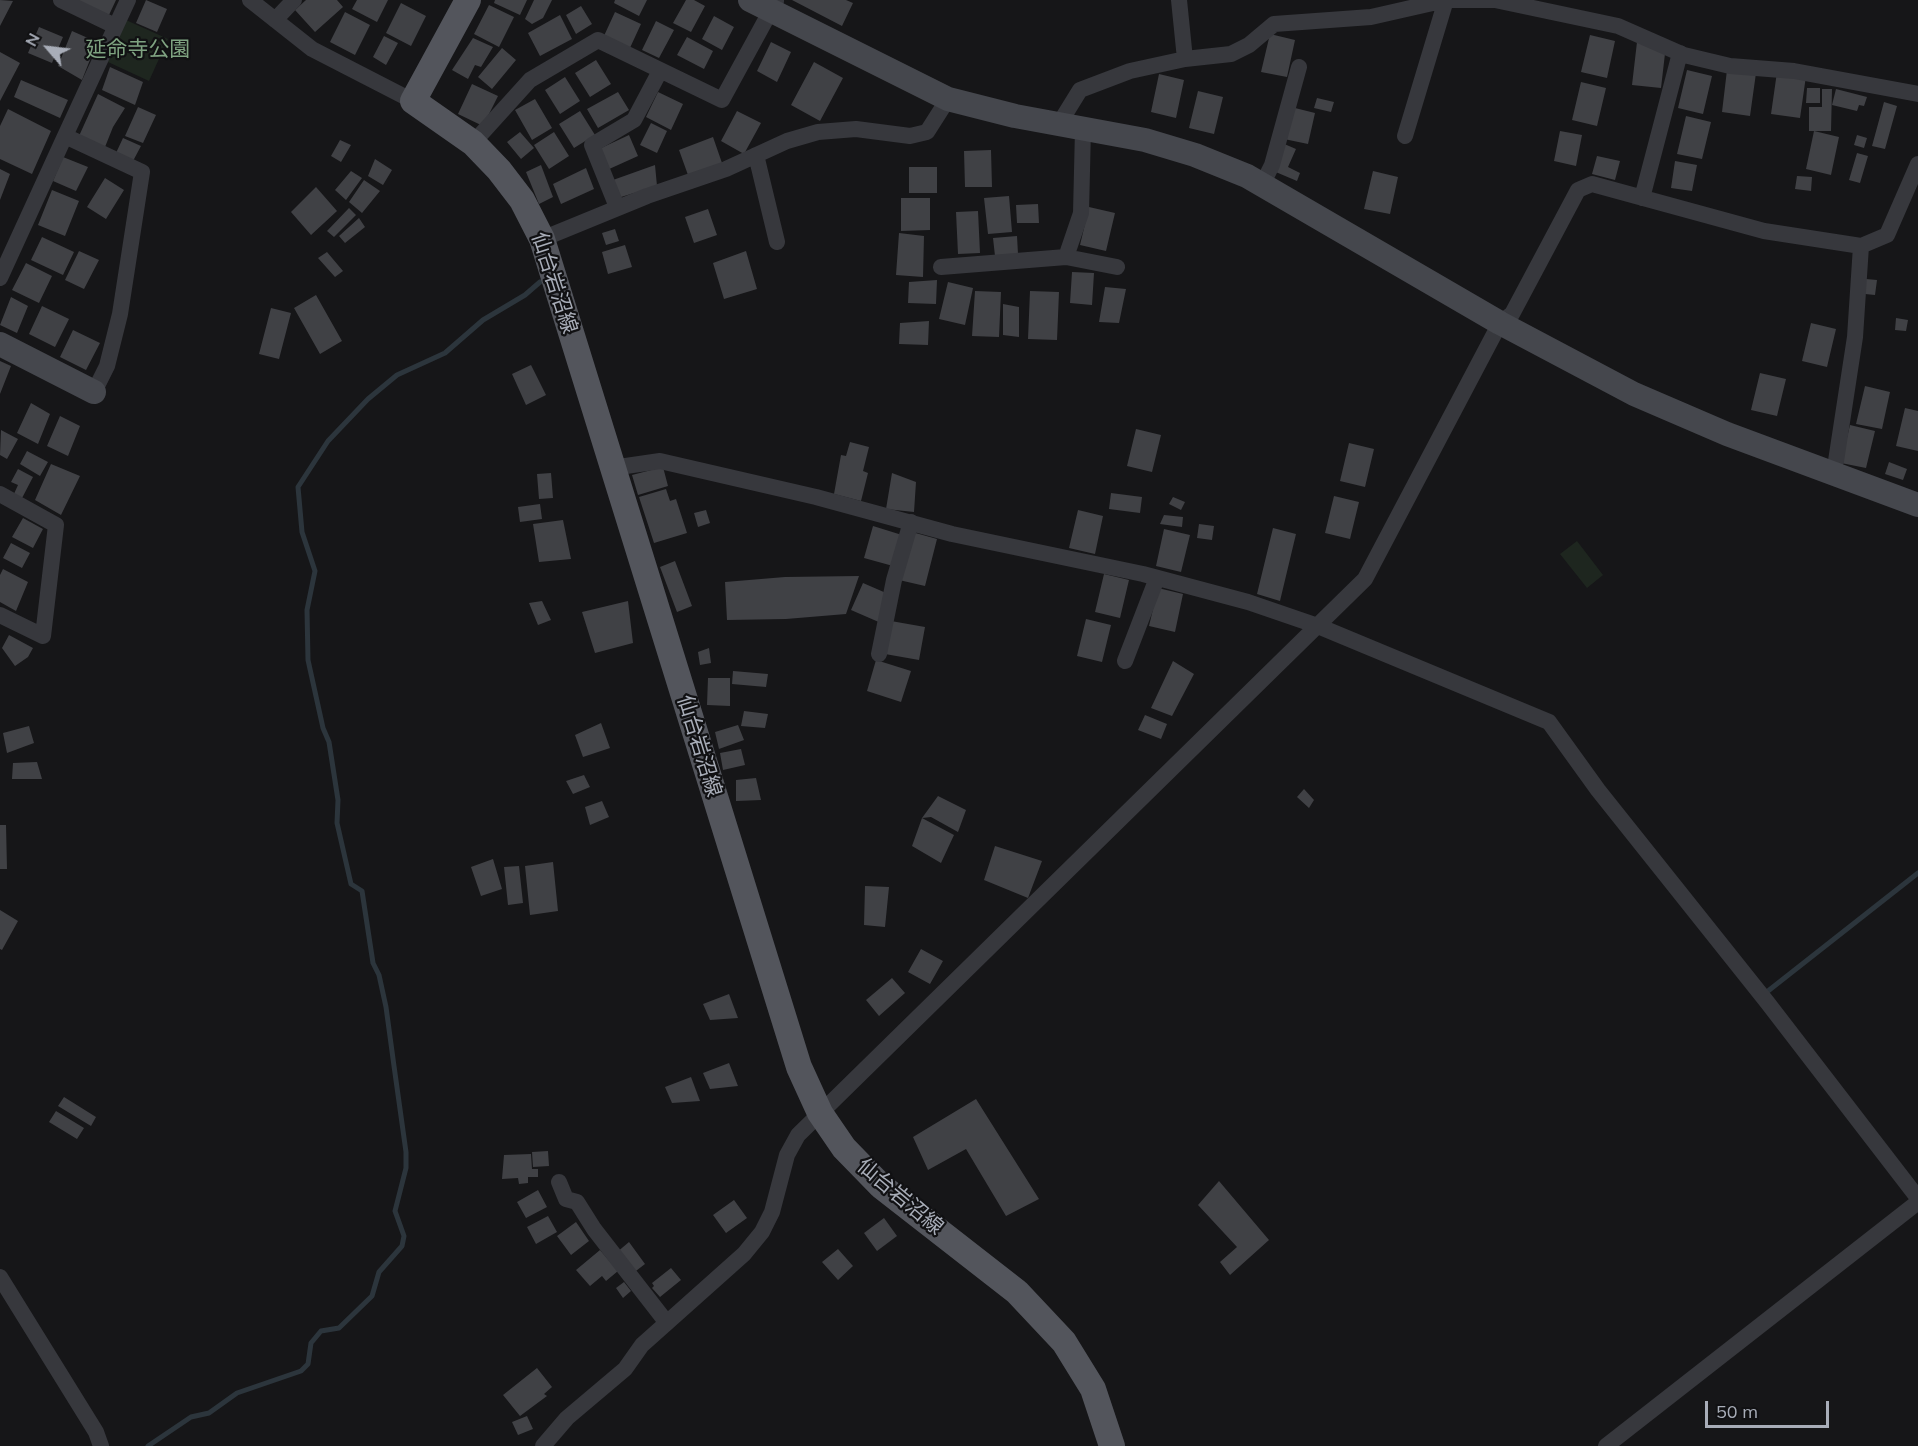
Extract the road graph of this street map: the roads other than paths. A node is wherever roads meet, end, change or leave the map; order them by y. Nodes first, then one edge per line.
1 (61, 0) edge
2 (128, 0) edge
3 (250, 0) edge
4 (294, 0) edge
5 (468, 0) edge
6 (1179, 0) edge
7 (1446, 0) edge
8 (766, 4) edge
9 (275, 20) junction
10 (115, 26) junction
11 (1680, 53) junction
12 (1185, 58) junction
13 (1299, 67) dead end
14 (660, 71) junction
15 (1918, 94) edge
16 (948, 99) junction
17 (413, 101) junction
18 (1059, 124) junction
19 (1083, 129) junction
20 (65, 136) junction
21 (1405, 136) dead end
22 (473, 143) junction
23 (756, 155) junction
24 (1918, 164) edge
25 (1262, 185) junction
26 (1642, 198) junction
27 (617, 207) junction
28 (542, 239) junction
29 (777, 242) dead end
30 (1861, 246) junction
31 (1066, 257) junction
32 (941, 267) dead end
33 (1118, 267) dead end
34 (0, 278) edge
35 (1500, 323) junction
36 (0, 344) edge
37 (94, 392) joint
38 (612, 468) junction
39 (1831, 473) junction
40 (0, 494) edge
41 (1918, 505) edge
42 (910, 522) junction
43 (1157, 578) junction
44 (0, 615) edge
45 (1318, 626) junction
46 (879, 654) dead end
47 (1125, 661) dead end
48 (820, 1113) junction
49 (559, 1182) dead end
50 (1918, 1200) edge
51 (0, 1277) edge
52 (667, 1323) junction
53 (101, 1446) edge
54 (543, 1446) edge
55 (1112, 1446) edge
56 (1606, 1446) edge

1 - 10 street
2 - 10 street
3 - 9 street
4 - 9 street
5 - 17 main road
6 - 12 street
7 - 11 street
7 - 12 street
7 - 21 street
8 - 14 street
8 - 16 street
9 - 17 street
10 - 20 street
11 - 15 street
11 - 26 street
12 - 18 street
13 - 25 street
14 - 22 street
14 - 27 street
16 - 18 street
16 - 23 street
17 - 22 main road, 仙台岩沼線
18 - 19 street
19 - 25 street
19 - 31 street
20 - 34 street
20 - 37 street
22 - 28 main road, 仙台岩沼線
23 - 27 street
23 - 29 street
24 - 30 street
25 - 35 street
26 - 30 street
26 - 35 street
27 - 28 street
28 - 38 main road, 仙台岩沼線
30 - 39 street
31 - 32 street
31 - 33 street
35 - 39 street
35 - 45 street
36 - 37 street
38 - 42 street
38 - 48 main road, 仙台岩沼線
39 - 41 street
40 - 44 street
42 - 43 street
42 - 46 street
43 - 45 street
43 - 47 street
45 - 48 street
45 - 50 street
48 - 52 street
48 - 55 main road, 仙台岩沼線
49 - 52 street
50 - 56 street
51 - 53 street
52 - 54 street

